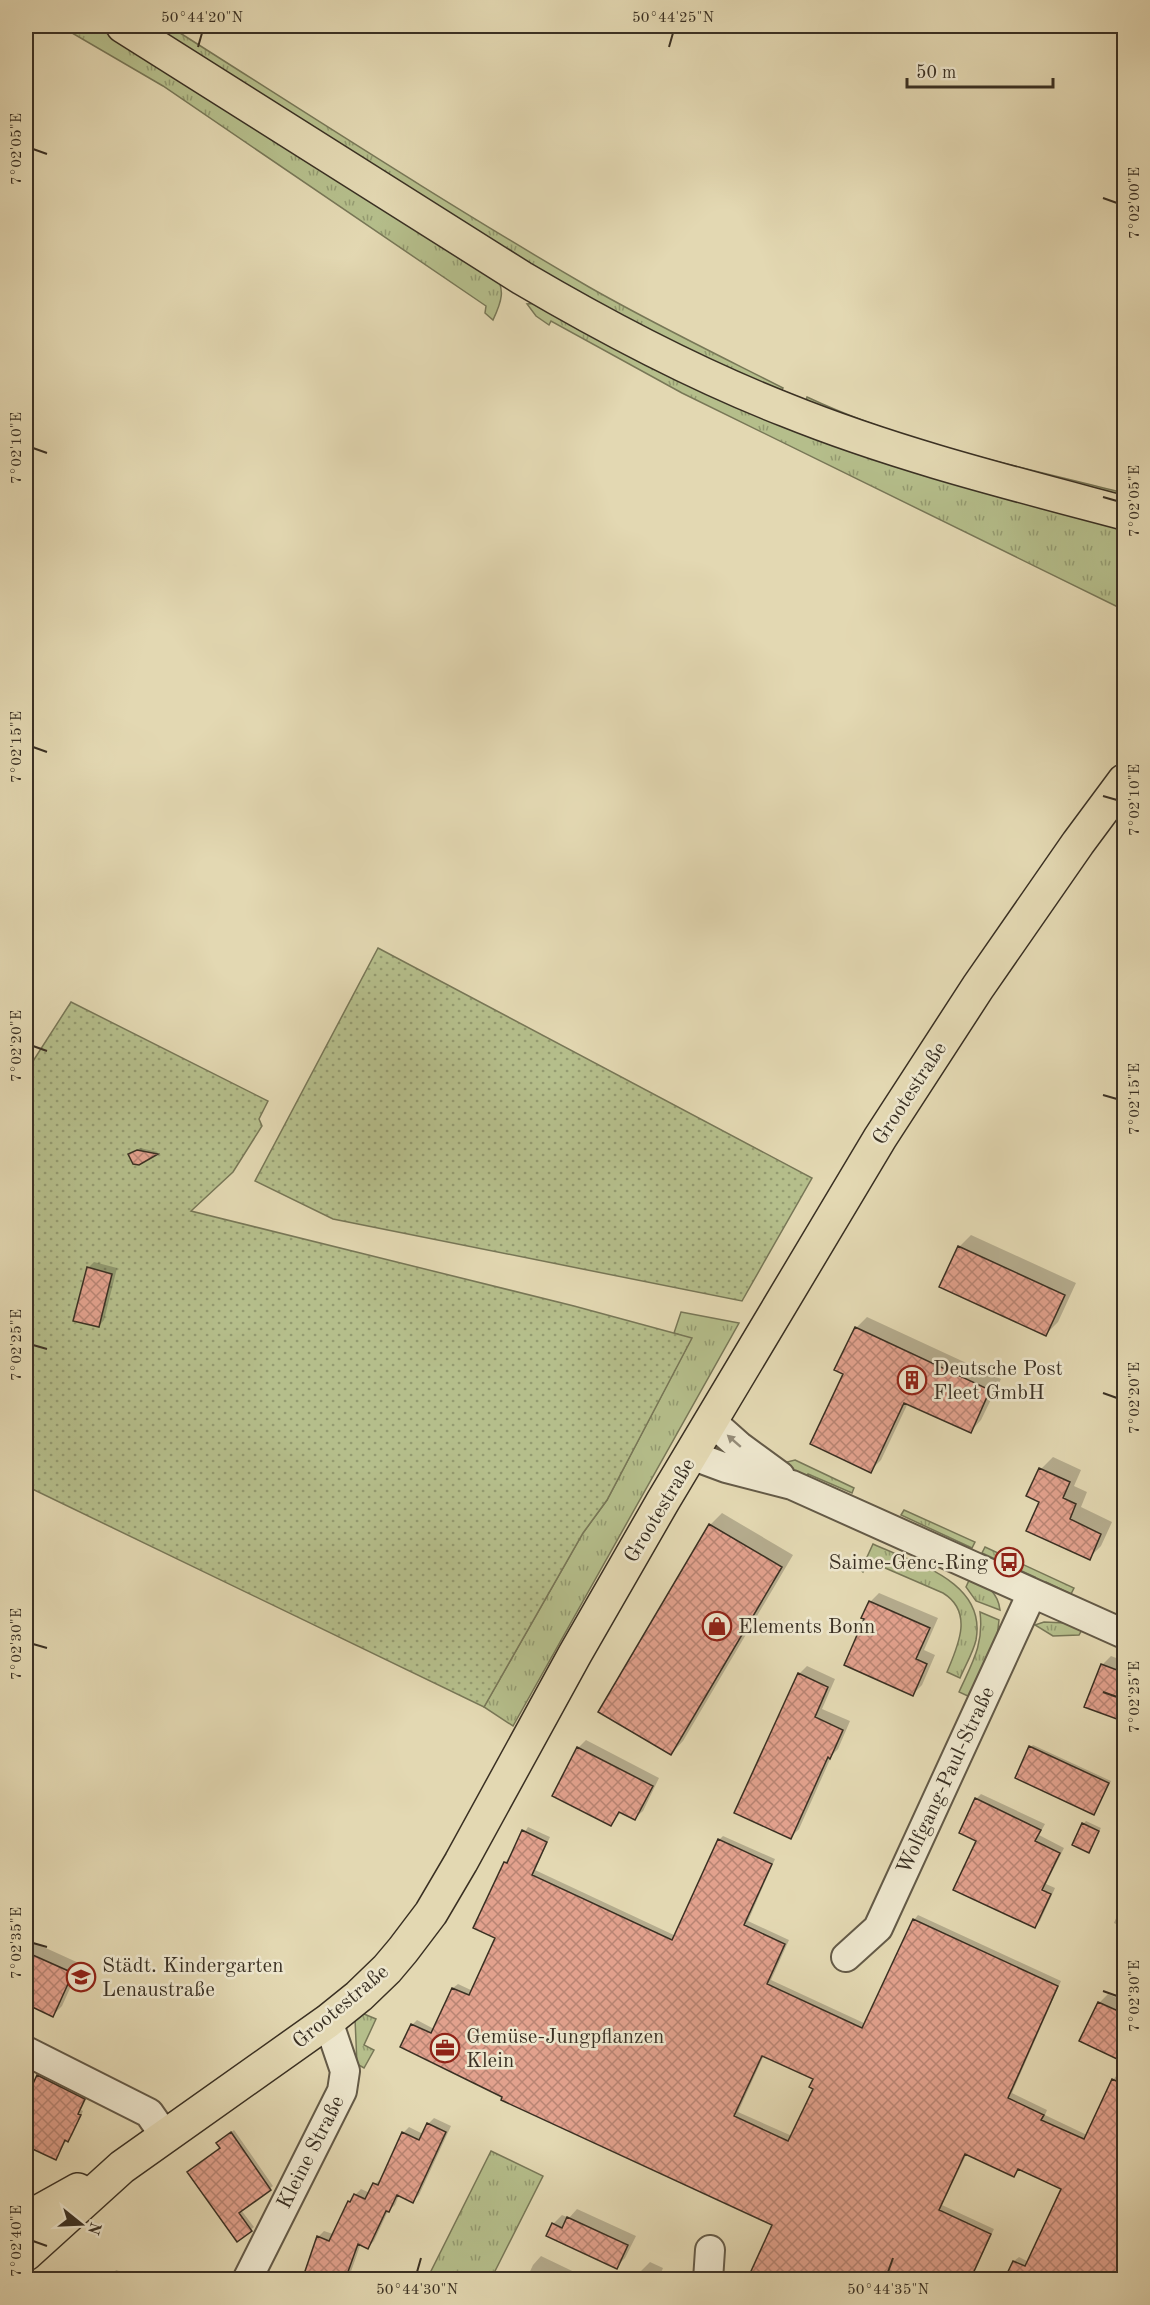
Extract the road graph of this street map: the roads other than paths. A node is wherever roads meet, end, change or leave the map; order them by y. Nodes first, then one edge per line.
1 (123, 26) edge
2 (1125, 513) edge
3 (1125, 781) edge
4 (711, 1421) junction
5 (691, 1455) junction
6 (792, 1485) junction
7 (1032, 1593) junction
8 (1125, 1634) edge
9 (846, 1957) dead end
10 (328, 2021) junction
11 (26, 2051) edge
12 (165, 2136) junction
13 (122, 2167) junction
14 (26, 2219) edge
15 (710, 2250) dead end
16 (26, 2254) edge
17 (247, 2280) edge
18 (708, 2280) edge

1 - 2 main road
3 - 4 main road, Grootestraße
4 - 5 main road, Grootestraße
6 -> 4 street
5 - 6 street
5 - 10 main road, Grootestraße
6 - 7 street
7 - 8 street
7 - 9 street, Wolfgang-Paul-Straße
10 - 12 main road, Grootestraße
10 - 17 street, Kleine Straße
11 - 12 street
12 - 13 main road, Grootestraße
13 - 14 main road, Grootestraße
13 - 16 main road, Grootestraße
15 - 18 street

